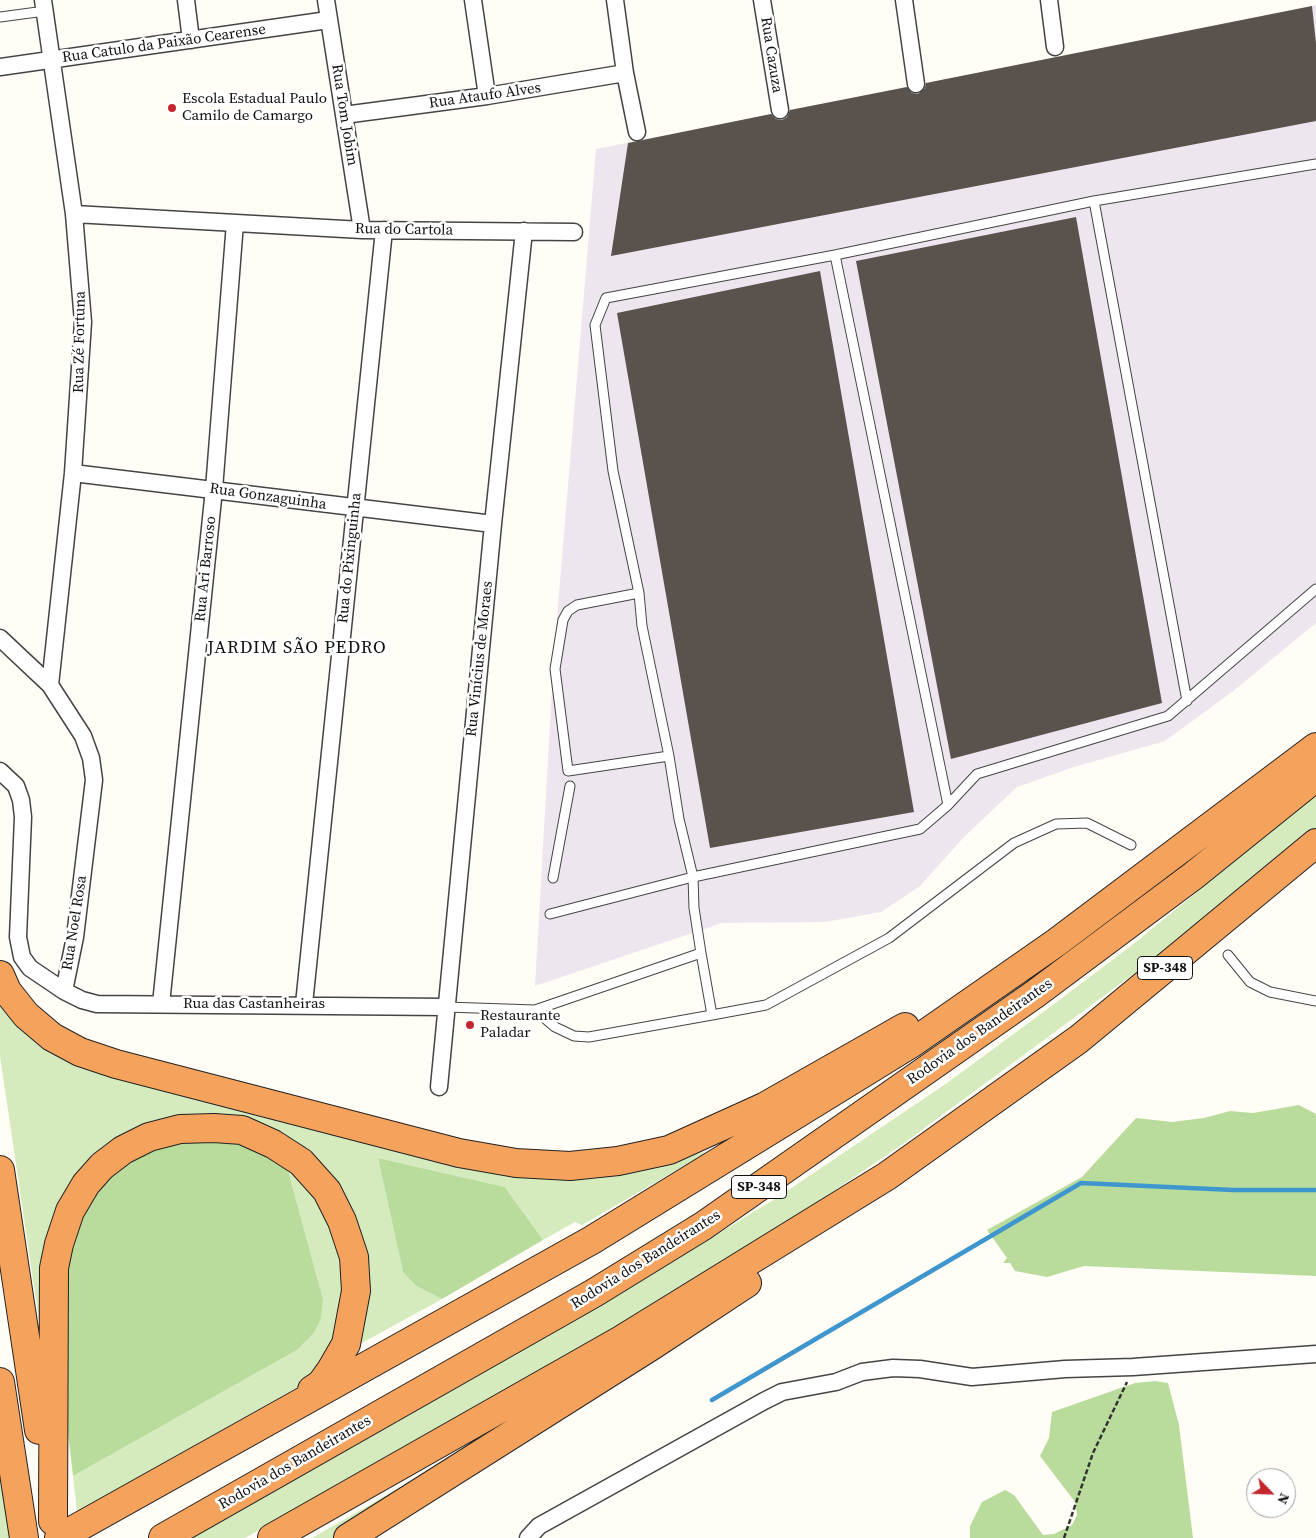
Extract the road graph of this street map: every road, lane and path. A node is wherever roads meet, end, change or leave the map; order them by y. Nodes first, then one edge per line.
1 (186, 0) edge
2 (326, 0) edge
3 (473, 0) edge
4 (615, 0) edge
5 (762, 0) edge
6 (904, 0) edge
7 (1049, 0) edge
8 (44, 6) edge
9 (0, 17) edge
10 (328, 20) junction
11 (192, 40) junction
12 (1055, 48) dead end
13 (52, 60) junction
14 (0, 67) edge
15 (625, 73) junction
16 (916, 84) dead end
17 (487, 96) junction
18 (780, 110) dead end
19 (344, 115) junction
20 (636, 132) dead end
21 (1316, 164) edge
22 (1094, 201) junction
23 (74, 214) junction
24 (235, 222) junction
25 (362, 230) junction
26 (384, 230) junction
27 (524, 231) junction
28 (574, 232) dead end
29 (835, 255) junction
30 (73, 473) junction
31 (214, 489) junction
32 (355, 509) junction
33 (493, 524) junction
34 (1316, 589) edge
35 (638, 593) junction
36 (0, 638) edge
37 (50, 685) junction
38 (1187, 701) junction
39 (1316, 747) edge
40 (669, 756) junction
41 (0, 771) edge
42 (1316, 777) edge
43 (570, 786) dead end
44 (948, 805) junction
45 (1316, 843) edge
46 (1131, 845) dead end
47 (693, 877) junction
48 (553, 878) dead end
49 (550, 914) dead end
50 (1057, 942) junction
51 (701, 953) junction
52 (1228, 955) dead end
53 (0, 975) edge
54 (64, 991) junction
55 (1316, 1001) edge
56 (161, 1004) junction
57 (304, 1004) junction
58 (446, 1007) junction
59 (536, 1010) junction
60 (712, 1015) junction
61 (439, 1087) dead end
62 (0, 1170) edge
63 (887, 1176) junction
64 (1316, 1354) edge
65 (1134, 1367) junction
66 (0, 1382) edge
67 (262, 1425) junction
68 (0, 1436) edge
69 (56, 1532) edge
70 (23, 1535) edge
71 (163, 1538) edge
72 (272, 1538) edge
73 (348, 1538) edge
74 (528, 1538) edge
75 (1064, 1538) edge

1 - 11 street
2 - 10 street, Rua Tom Jobim
3 - 17 street
4 - 15 street
5 - 18 street, Rua Cazuza
6 - 16 street
7 - 12 street
8 - 9 lane
8 - 13 street, Rua Zé Fortuna
10 - 11 street, Rua Catulo da Paixão Cearense
10 - 19 street, Rua Tom Jobim
11 - 13 street, Rua Catulo da Paixão Cearense
13 - 14 street, Rua Catulo da Paixão Cearense
13 - 23 street, Rua Zé Fortuna
15 - 17 street, Rua Ataufo Alves
15 - 20 street
17 - 19 street, Rua Ataufo Alves
19 - 25 street, Rua Tom Jobim
21 - 22 lane
22 - 29 lane
22 - 38 lane
23 - 24 street, Rua do Cartola
23 - 30 street, Rua Zé Fortuna
24 - 25 street, Rua do Cartola
24 - 31 street, Rua Ari Barroso
25 - 26 street, Rua do Cartola
26 - 27 street, Rua do Cartola
26 - 32 street, Rua do Pixinguinha
27 - 28 street, Rua do Cartola
27 - 33 street, Rua Vinícius de Moraes
29 - 35 lane
29 - 44 lane
30 - 31 street, Rua Gonzaguinha
30 - 37 street, Rua Zé Fortuna
31 - 32 street, Rua Gonzaguinha
31 - 56 street, Rua Ari Barroso
32 - 33 street, Rua Gonzaguinha
32 - 57 street, Rua do Pixinguinha
33 - 58 street, Rua Vinícius de Moraes
34 - 38 lane
35 - 40 lane
35 - 40 lane
36 - 37 street, Rua Noel Rosa
37 - 54 street, Rua Noel Rosa
38 - 44 lane
39 - 50 highway
40 - 47 lane
41 - 54 street, Rua Noel Rosa
42 - 71 highway, Rodovia dos Bandeirantes / SP-348
43 - 48 lane
44 - 47 lane
45 - 63 highway, SP-348
46 - 60 lane
47 - 49 lane
47 - 51 lane
50 - 53 highway
50 - 67 highway
51 - 59 lane
51 - 60 lane
52 - 55 lane
54 - 56 street, Rua das Castanheiras
56 - 57 street, Rua das Castanheiras
57 - 58 street, Rua das Castanheiras
58 - 59 lane
58 - 61 street, Rua Vinícius de Moraes
59 - 60 lane
62 - 69 highway
63 - 72 highway, SP-348
63 - 73 highway
64 - 65 street
65 - 74 street
65 - 75 path
66 - 70 highway
67 - 69 highway
67 - 69 highway
68 - 70 highway

